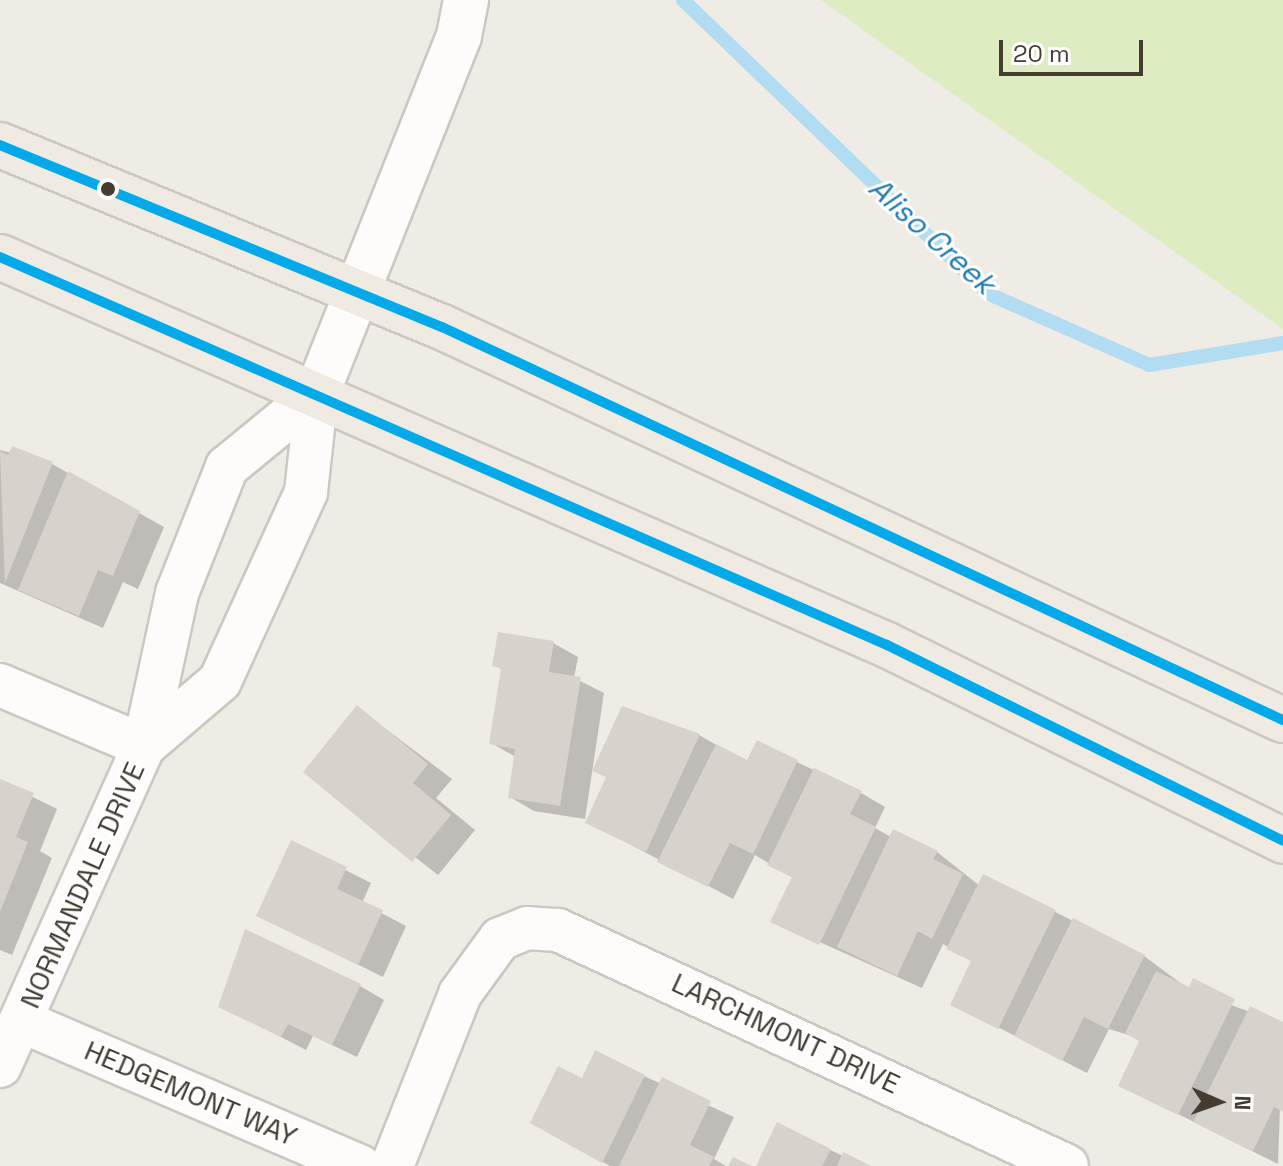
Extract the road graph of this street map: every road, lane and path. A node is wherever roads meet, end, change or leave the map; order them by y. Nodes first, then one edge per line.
1 (462, 18) edge
2 (0, 145) edge
3 (0, 257) edge
4 (359, 292) junction
5 (317, 393) junction
6 (0, 685) edge
7 (1283, 720) edge
8 (144, 746) junction
9 (1283, 841) edge
10 (21, 1021) junction
11 (0, 1066) edge
12 (360, 1166) edge
13 (392, 1166) edge
14 (1067, 1166) edge

1 - 4 street, NORMANDALE DRIVE
2 - 4 main road
3 - 5 main road
4 - 5 street, NORMANDALE DRIVE
4 - 7 main road
5 - 8 street, NORMANDALE DRIVE
5 - 8 street, NORMANDALE DRIVE
5 - 9 main road
6 - 8 street
8 - 10 street, NORMANDALE DRIVE
10 - 11 street, NORMANDALE DRIVE
10 - 12 street, HEDGEMONT WAY
13 - 14 street, LARCHMONT DRIVE

